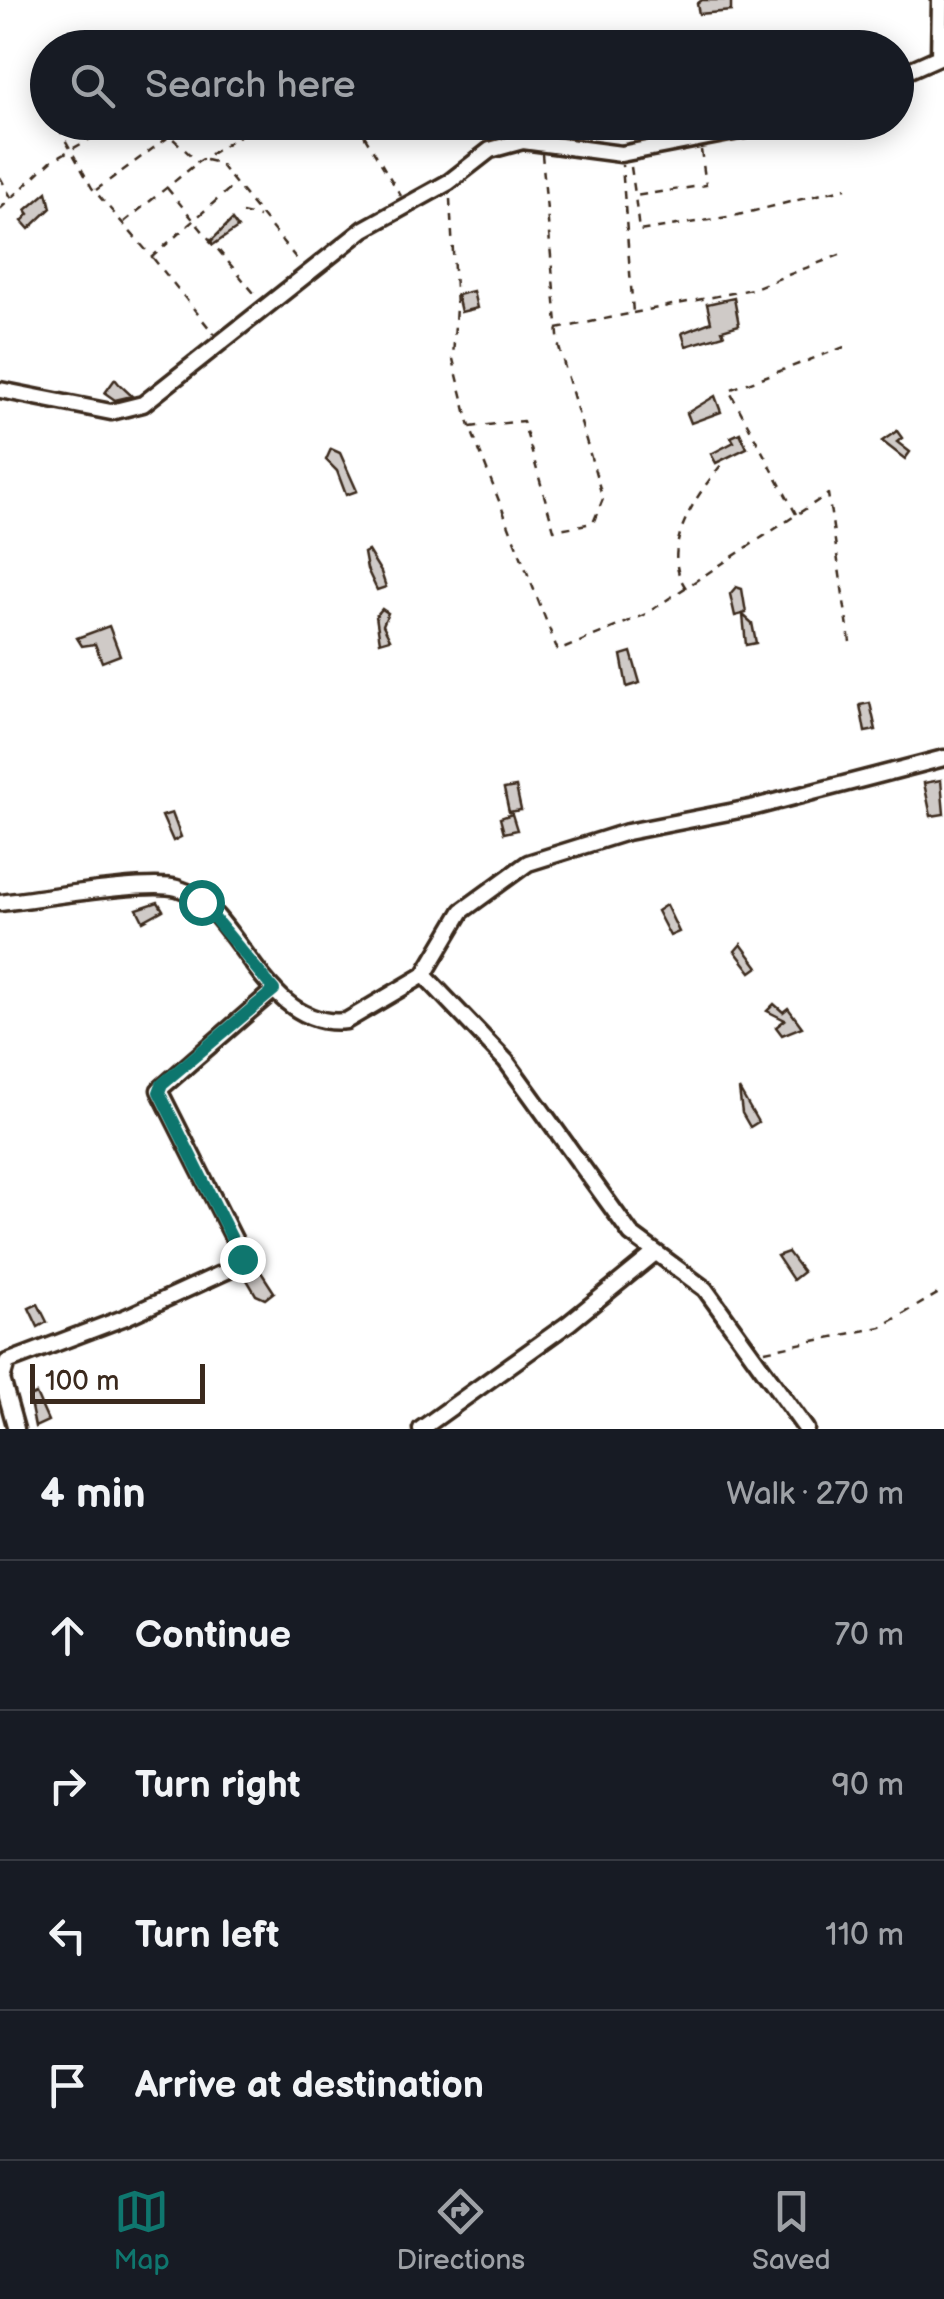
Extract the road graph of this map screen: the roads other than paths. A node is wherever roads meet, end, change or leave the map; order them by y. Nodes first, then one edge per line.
1 (940, 0) edge
2 (914, 68) edge
3 (693, 140) edge
4 (0, 390) edge
5 (944, 758) edge
6 (0, 903) edge
7 (424, 975) junction
8 (274, 990) junction
9 (655, 1253) junction
10 (16, 1429) edge
11 (420, 1429) edge
12 (806, 1429) edge

1 - 2 street
3 - 4 street
5 - 7 street
6 - 8 street
7 - 8 street
7 - 9 street
8 - 10 street
9 - 11 street
9 - 12 street

